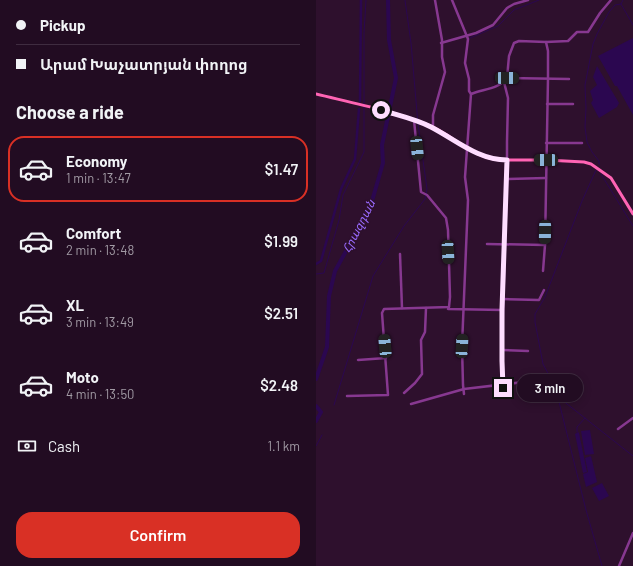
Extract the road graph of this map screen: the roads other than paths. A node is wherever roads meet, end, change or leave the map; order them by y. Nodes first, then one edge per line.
1 (435, 0) edge
2 (452, 0) edge
3 (528, 0) edge
4 (611, 0) edge
5 (521, 1) edge
6 (467, 35) junction
7 (546, 42) junction
8 (441, 43) junction
9 (507, 78) junction
10 (548, 78) junction
11 (569, 79) dead end
12 (504, 82) junction
13 (316, 94) edge
14 (471, 94) junction
15 (547, 104) junction
16 (573, 104) dead end
17 (415, 121) junction
18 (433, 128) junction
19 (546, 143) junction
20 (582, 143) dead end
21 (468, 148) junction
22 (507, 160) junction
23 (546, 160) junction
24 (546, 178) junction
25 (507, 179) junction
26 (633, 214) edge
27 (487, 244) dead end
28 (505, 245) junction
29 (545, 245) junction
30 (400, 254) dead end
31 (543, 271) dead end
32 (544, 290) dead end
33 (503, 299) junction
34 (449, 307) junction
35 (402, 308) junction
36 (426, 308) junction
37 (464, 309) junction
38 (502, 310) junction
39 (502, 350) junction
40 (528, 351) dead end
41 (386, 358) junction
42 (358, 360) dead end
43 (503, 384) junction
44 (531, 384) dead end
45 (464, 388) junction
46 (503, 388) dead end
47 (404, 393) dead end
48 (464, 394) dead end
49 (348, 396) dead end
50 (411, 404) dead end
51 (633, 418) edge
52 (618, 429) dead end
53 (633, 533) edge
54 (619, 566) edge

1 - 8 street
2 - 6 street
3 - 5 street
4 - 7 street
5 - 6 street
6 - 8 street
6 - 14 street
7 - 9 street
7 - 10 street
8 - 18 street
9 - 10 street
9 - 12 street
10 - 11 street
10 - 15 street
12 - 14 street
12 - 22 street
13 - 17 main road
14 - 21 street
15 - 16 street
15 - 19 street
17 - 18 main road
17 - 34 street
18 - 21 main road
19 - 20 street
19 - 23 street
21 - 22 main road
21 - 37 street
22 - 23 main road
22 - 25 street
23 - 24 street
23 - 26 main road
24 - 25 street
24 - 29 street
25 - 28 street
27 - 28 street
28 - 29 street
28 - 33 street
29 - 31 street
30 - 35 street
32 - 33 street
33 - 38 street
34 - 36 street
34 - 37 street
35 - 36 street
35 - 41 street
36 - 47 street
37 - 38 street
37 - 45 street
38 - 39 street
39 - 40 street
39 - 43 street
41 - 42 street
41 - 49 street
43 - 44 street
43 - 45 street
43 - 46 street
45 - 48 street
45 - 50 street
51 - 52 street
53 - 54 street

